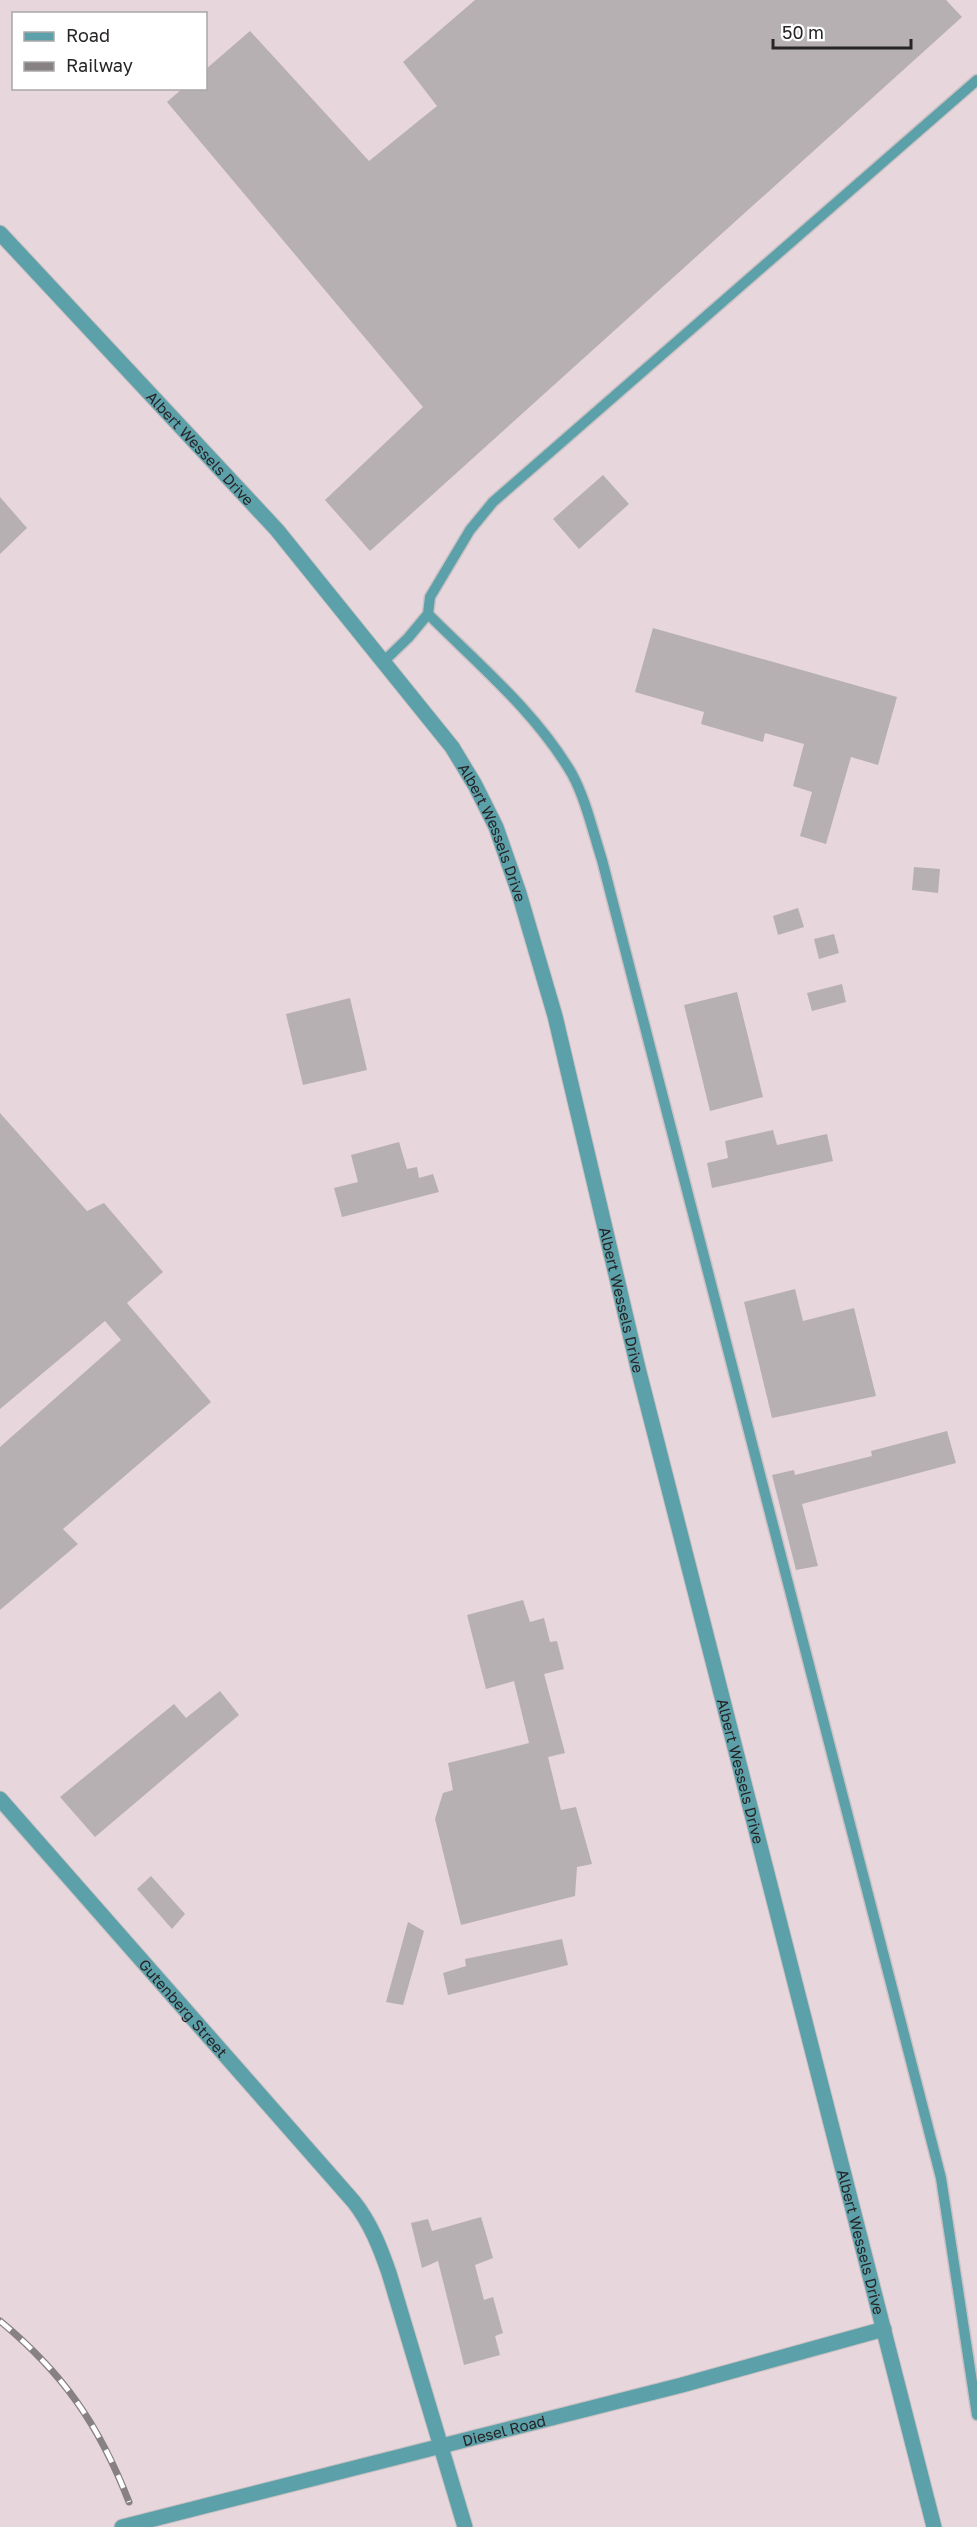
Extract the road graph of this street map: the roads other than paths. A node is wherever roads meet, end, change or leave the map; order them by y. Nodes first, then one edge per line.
1 (977, 80) edge
2 (0, 233) edge
3 (428, 614) junction
4 (383, 662) junction
5 (0, 1799) edge
6 (884, 2330) junction
7 (977, 2415) edge
8 (441, 2447) junction
9 (122, 2527) edge
10 (465, 2527) edge
11 (934, 2527) edge

1 - 3 lane
2 - 4 street, Albert Wessels Drive
3 - 4 lane
3 - 7 lane
4 - 6 street, Albert Wessels Drive
5 - 8 street, Gutenberg Street
6 - 8 street, Diesel Road
6 - 11 street, Albert Wessels Drive
8 - 9 street, Diesel Road
8 - 10 street, Gutenberg Street

